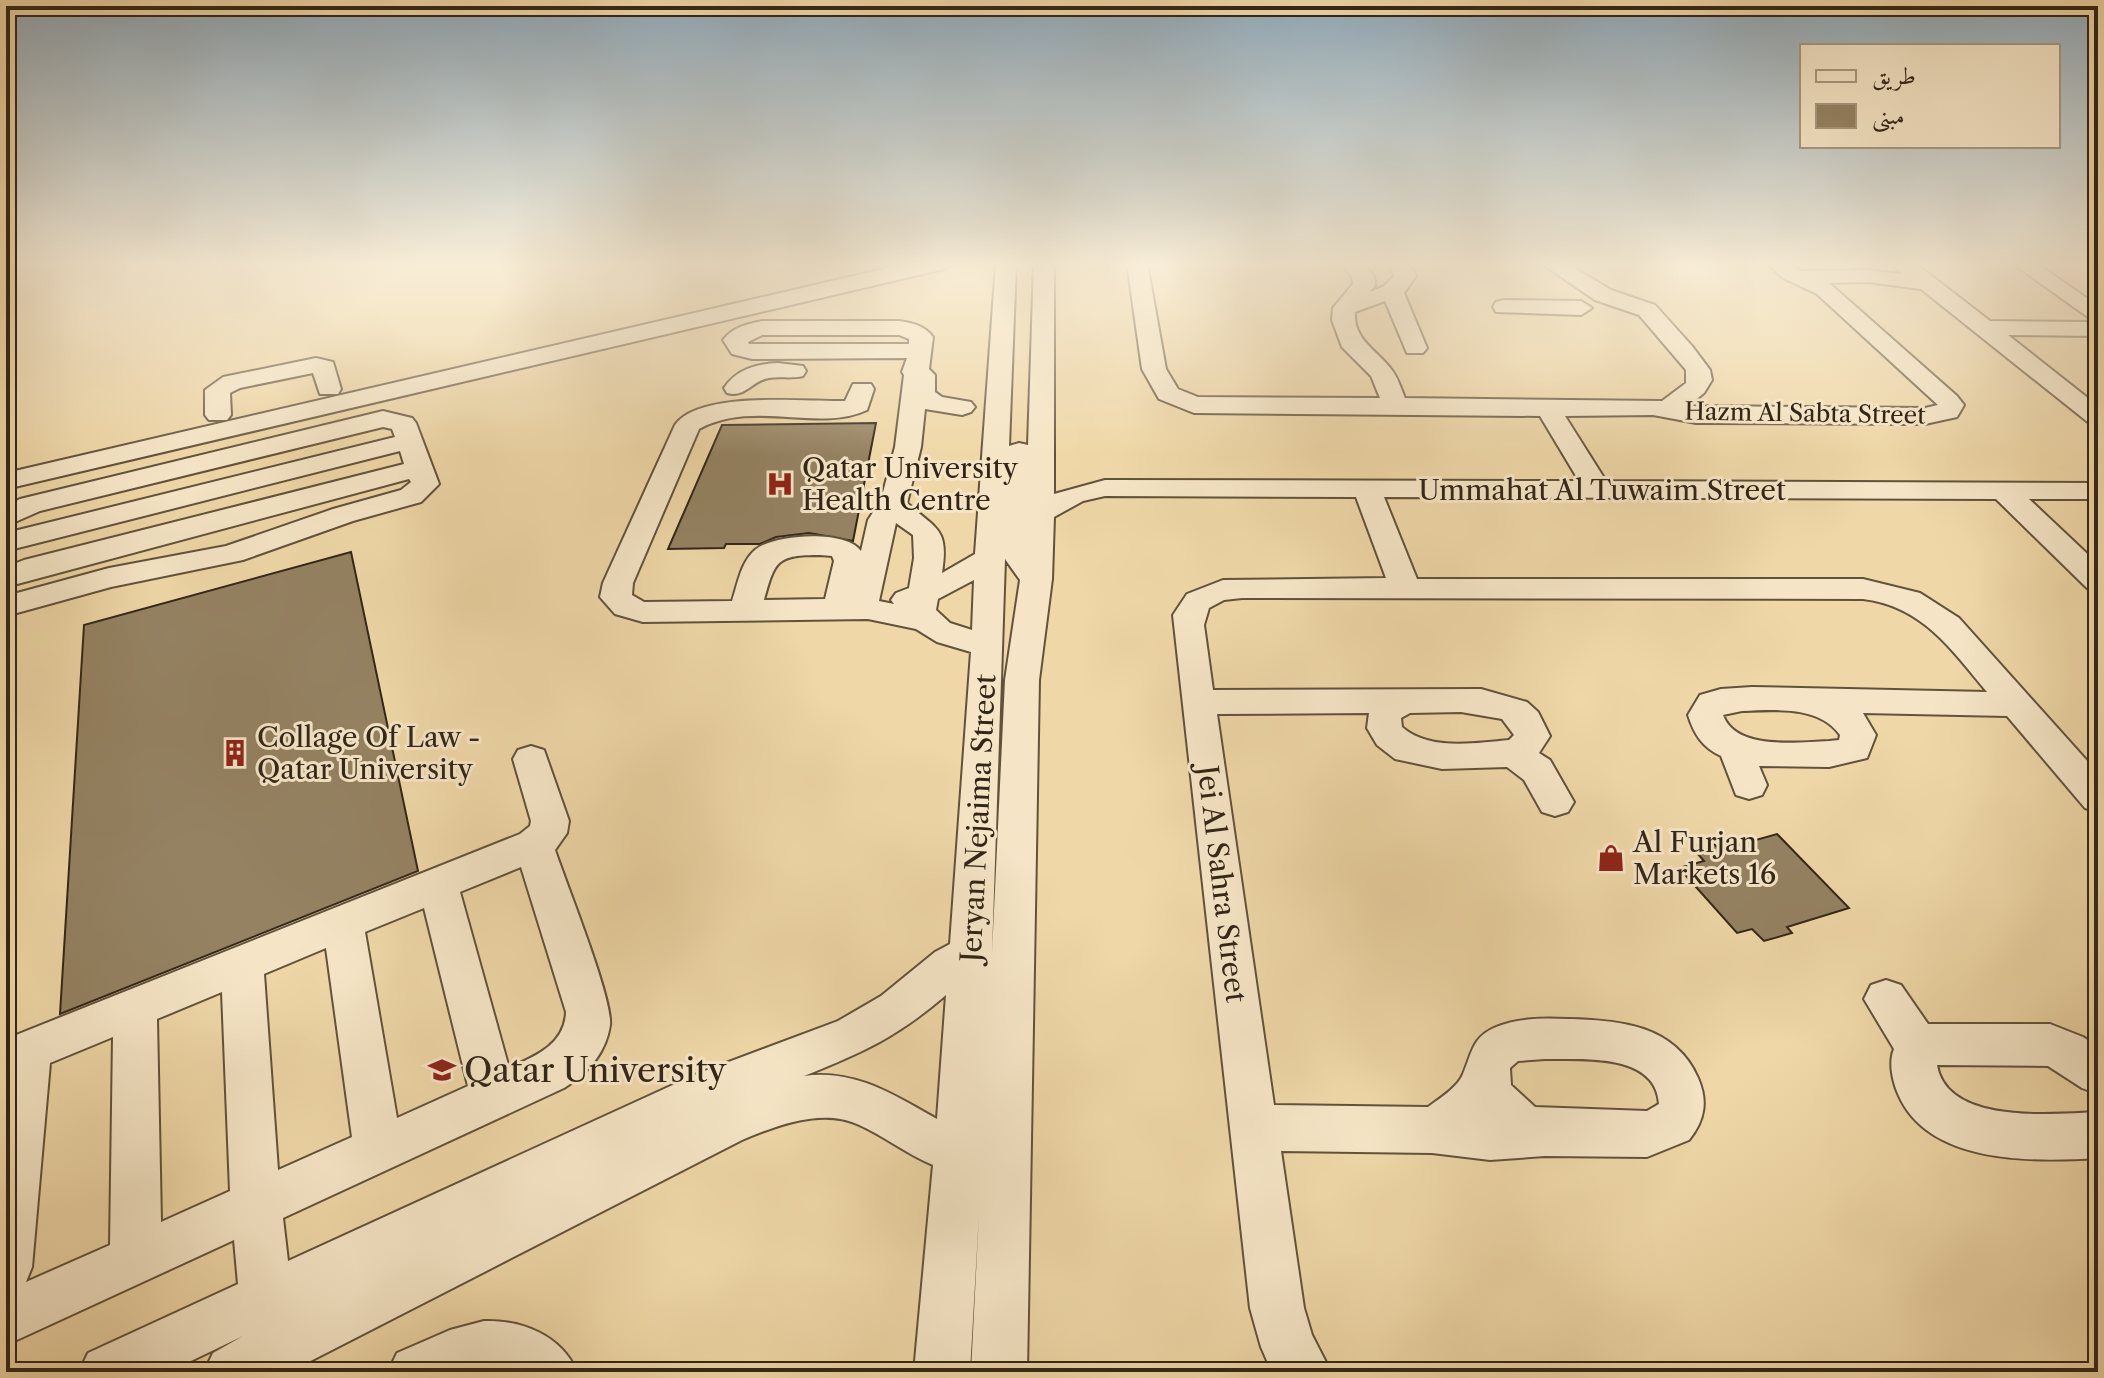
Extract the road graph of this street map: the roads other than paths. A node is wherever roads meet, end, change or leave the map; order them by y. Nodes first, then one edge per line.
1 (624, 327) edge
2 (634, 327) edge
3 (1003, 327) edge
4 (1033, 327) edge
5 (1039, 327) edge
6 (1147, 327) edge
7 (1346, 327) edge
8 (1407, 327) edge
9 (1596, 327) edge
10 (1663, 327) edge
11 (1867, 327) edge
12 (1985, 328) joint
13 (2098, 329) edge
14 (1599, 331) dead end
15 (1415, 348) dead end
16 (917, 361) junction
17 (741, 389) dead end
18 (862, 389) dead end
19 (999, 395) junction
20 (1396, 406) junction
21 (962, 407) junction
22 (1548, 408) junction
23 (1490, 409) junction
24 (1668, 409) junction
25 (1361, 411) junction
26 (2098, 418) edge
27 (190, 429) junction
28 (908, 447) junction
29 (415, 454) junction
30 (6, 462) edge
31 (1042, 469) junction
32 (6, 481) edge
33 (1105, 488) junction
34 (1367, 489) junction
35 (1598, 490) junction
36 (2004, 491) junction
37 (2098, 491) edge
38 (1041, 512) junction
39 (6, 517) edge
40 (894, 528) junction
41 (6, 542) edge
42 (990, 558) junction
43 (7, 576) edge
44 (1037, 579) junction
45 (2098, 581) edge
46 (1405, 588) junction
47 (864, 603) junction
48 (6, 606) edge
49 (923, 607) junction
50 (745, 611) junction
51 (988, 645) junction
52 (1329, 701) junction
53 (1409, 701) junction
54 (1805, 701) junction
55 (1198, 702) junction
56 (1882, 703) junction
57 (2016, 704) junction
58 (1855, 727) junction
59 (1385, 730) junction
60 (1738, 749) junction
61 (1514, 753) junction
62 (531, 759) dead end
63 (1749, 785) dead end
64 (2098, 798) edge
65 (1555, 802) dead end
66 (534, 845) junction
67 (438, 884) junction
68 (343, 923) junction
69 (971, 953) junction
70 (242, 964) junction
71 (1886, 999) dead end
72 (135, 1008) junction
73 (1919, 1049) junction
74 (17, 1056) edge
75 (2098, 1073) edge
76 (1486, 1079) junction
77 (494, 1096) junction
78 (1253, 1128) junction
79 (1432, 1130) junction
80 (1545, 1133) junction
81 (2096, 1135) edge
82 (378, 1149) junction
83 (959, 1149) junction
84 (256, 1205) junction
85 (136, 1259) junction
86 (400, 1259) junction
87 (6, 1267) edge
88 (266, 1299) junction
89 (6, 1318) edge
90 (252, 1362) edge
91 (107, 1372) edge
92 (416, 1372) edge
93 (549, 1372) edge
94 (942, 1372) edge
95 (999, 1372) edge
96 (1303, 1372) edge

1 - 27 street
2 - 27 street
3 - 19 street, Jeryan Nejaima Street
4 - 44 street
5 - 31 street, Jeryan Nejaima Street
6 - 25 street, Hazm Al Sabta Street
7 - 20 street
8 - 15 street
9 - 14 street
10 - 24 street
11 - 24 street, Hazm Al Sabta Street
12 - 13 street
12 - 26 street
16 - 16 street
16 - 17 street
16 - 21 street
16 - 28 street
18 - 50 street
19 - 21 street
19 - 42 street, Jeryan Nejaima Street
20 - 23 street, Hazm Al Sabta Street
20 - 25 street, Hazm Al Sabta Street
21 - 28 street
22 - 23 street, Hazm Al Sabta Street
22 - 24 street, Hazm Al Sabta Street
22 - 35 street
23 - 25 street, Hazm Al Sabta Street
27 - 30 street
27 - 32 street
28 - 40 street
29 - 39 street
29 - 41 street
29 - 43 street
29 - 48 street
31 - 33 street, Ummahat Al Tuwaim Street
31 - 38 street, Jeryan Nejaima Street
33 - 34 street, Ummahat Al Tuwaim Street
33 - 38 street, Ummahat Al Tuwaim Street
34 - 35 street, Ummahat Al Tuwaim Street
34 - 46 street
35 - 36 street, Ummahat Al Tuwaim Street
36 - 37 street, Ummahat Al Tuwaim Street
36 - 45 street
38 - 44 street, Jeryan Nejaima Street
40 - 47 street
40 - 49 street
42 - 49 street
42 - 51 street, Jeryan Nejaima Street
44 - 95 street, Jeryan Nejaima Street
46 - 55 street, Jei Al Sahra Street
46 - 57 street, Jei Al Sahra Street
47 - 49 street
47 - 50 street
47 - 50 street
49 - 51 street
51 - 69 street, Jeryan Nejaima Street
52 - 53 street
52 - 55 street
52 - 59 street
53 - 59 street
53 - 61 street
54 - 56 street
54 - 58 street
54 - 60 street
55 - 78 street, Jei Al Sahra Street
56 - 57 street
56 - 58 street
57 - 64 street, Jei Al Sahra Street
58 - 60 street
59 - 61 street
60 - 63 street
61 - 65 street
62 - 66 street
66 - 67 street
66 - 77 street
67 - 68 street
67 - 77 street
68 - 70 street
68 - 82 street
69 - 83 street, Jeryan Nejaima Street
69 - 86 street
70 - 72 street
70 - 84 street
71 - 73 street
72 - 74 street
72 - 85 street
73 - 75 street
73 - 81 street
74 - 87 street
76 - 79 street
76 - 80 street
76 - 80 street
77 - 82 street
78 - 79 street
78 - 96 street, Jei Al Sahra Street
79 - 80 street
82 - 84 street
83 - 86 street
83 - 94 street, Jeryan Nejaima Street
84 - 85 street
84 - 88 street
85 - 89 street
86 - 88 street
86 - 90 street
88 - 90 street
88 - 91 street
92 - 93 street

